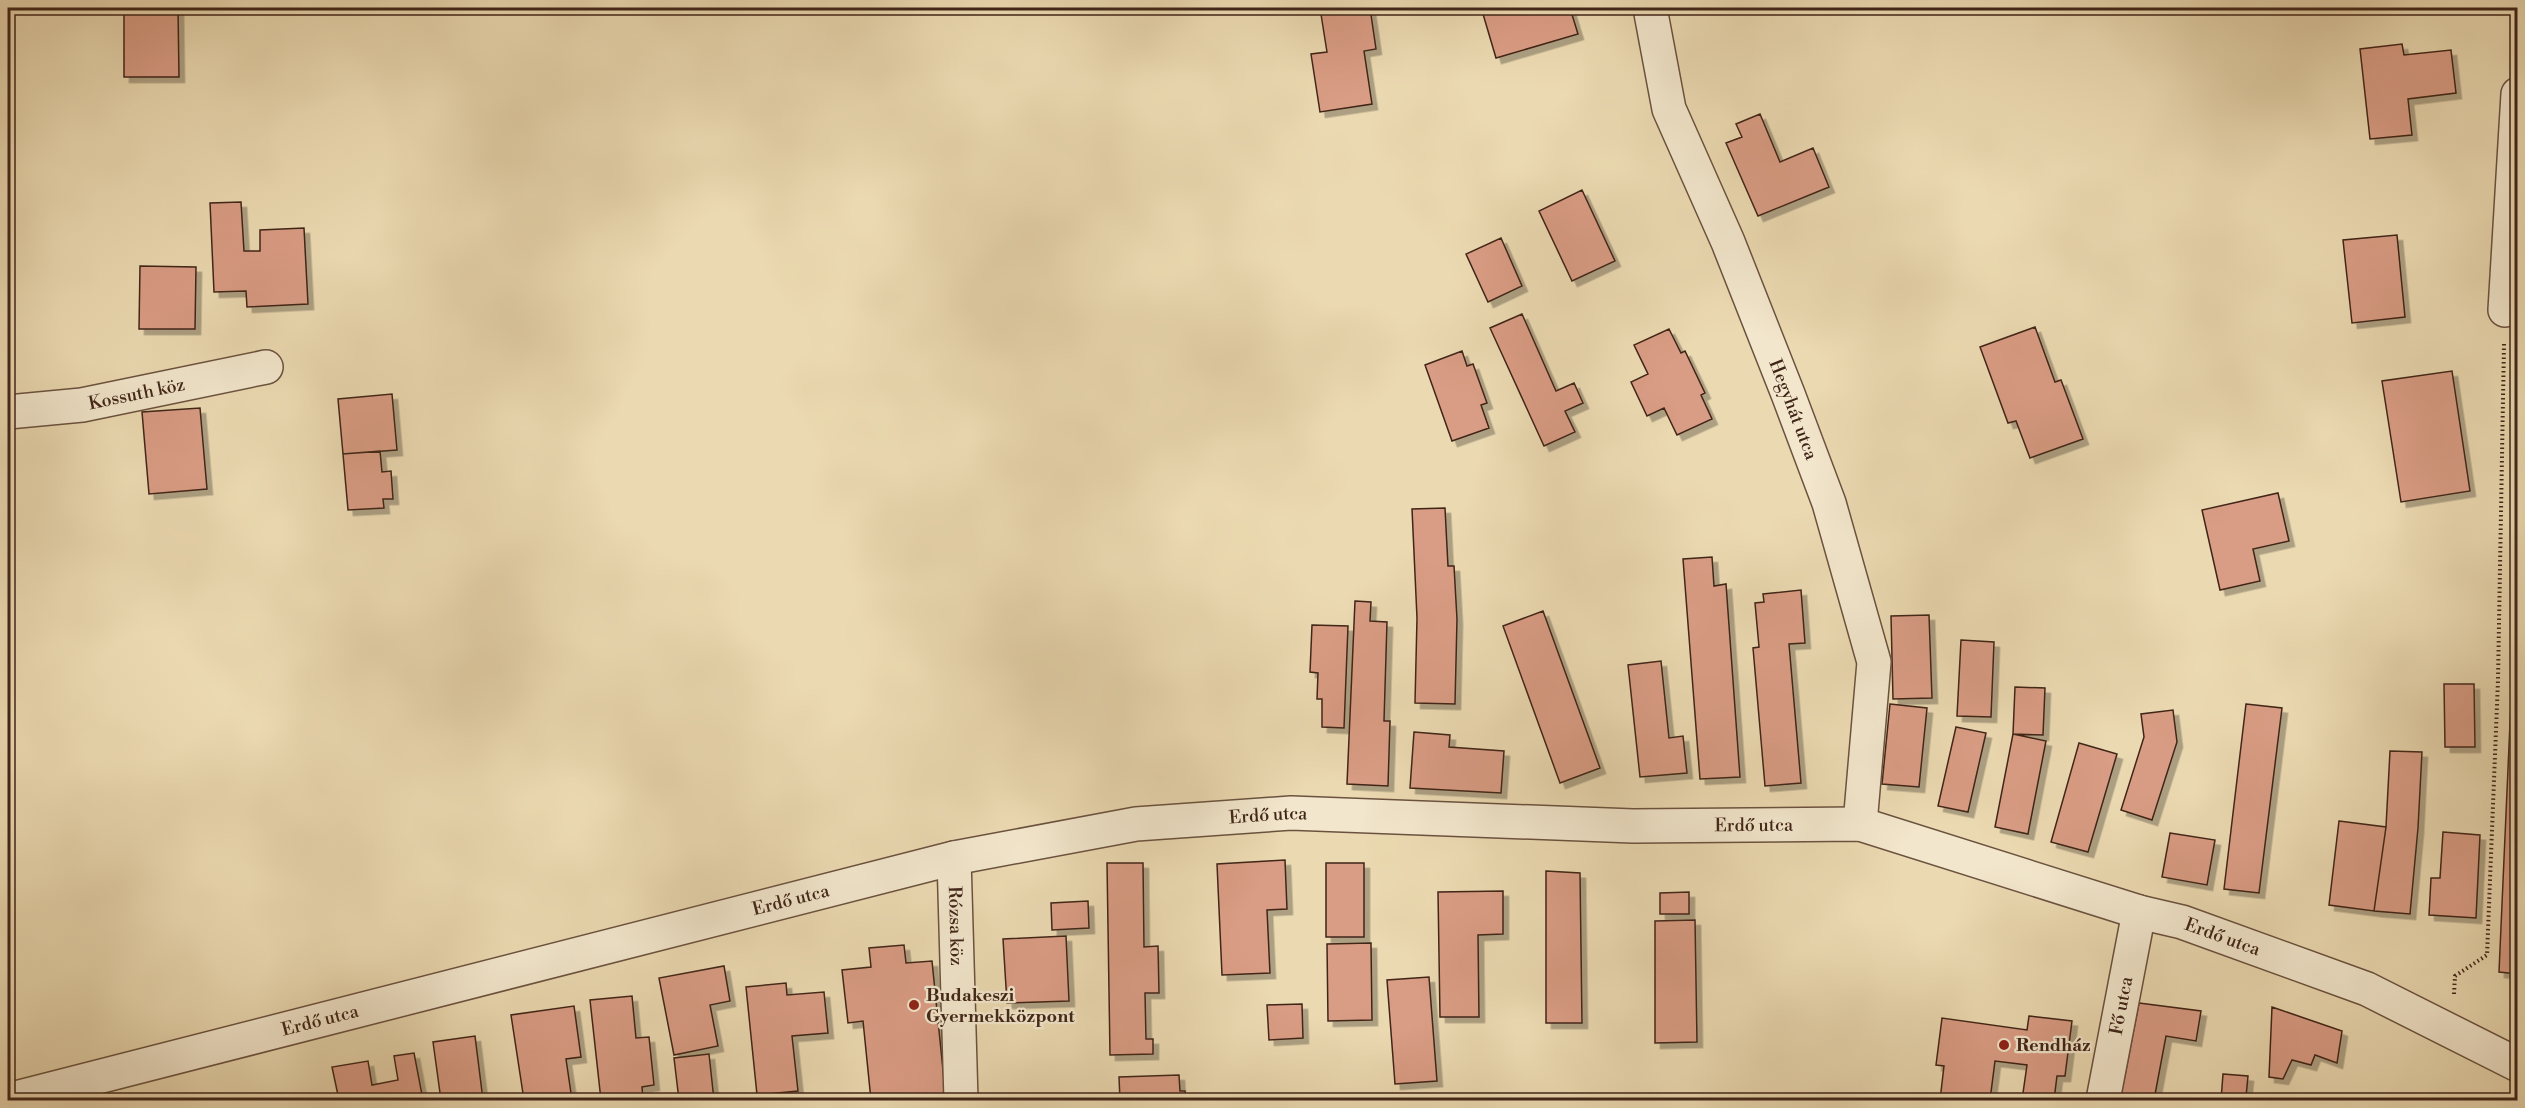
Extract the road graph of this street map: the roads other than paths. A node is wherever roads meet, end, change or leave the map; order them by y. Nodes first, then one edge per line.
1 (1650, 8) edge
2 (2517, 94) edge
3 (2505, 310) road end
4 (266, 367) dead end
5 (8, 412) edge
6 (1860, 824) junction
7 (954, 858) junction
8 (2139, 912) junction
9 (2517, 1065) edge
10 (8, 1101) edge
11 (961, 1101) edge
12 (2103, 1101) edge

1 - 6 street, Hegyhát utca
2 - 3 street
4 - 5 street, Kossuth köz
6 - 7 street, Erdő utca
6 - 8 street, Erdő utca
7 - 10 street, Erdő utca
7 - 11 street, Rózsa köz
8 - 9 street, Erdő utca
8 - 12 street, Fő utca

